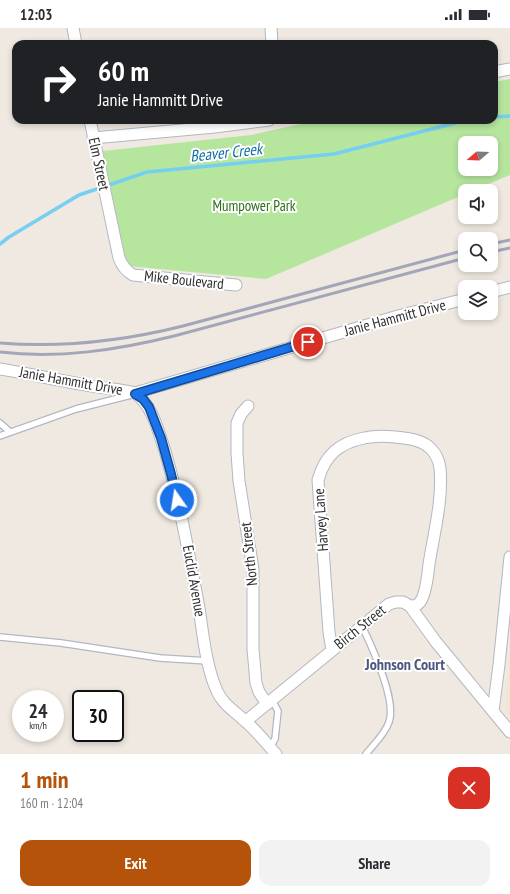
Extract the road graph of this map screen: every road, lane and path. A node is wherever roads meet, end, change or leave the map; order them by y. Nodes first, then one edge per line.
1 (73, 28) edge
2 (271, 28) edge
3 (75, 40) edge
4 (272, 40) edge
5 (510, 69) edge
6 (498, 71) edge
7 (91, 124) edge
8 (242, 124) edge
9 (93, 138) junction
10 (108, 208) joint
11 (236, 285) dead end
12 (510, 287) edge
13 (498, 290) edge
14 (458, 301) edge
15 (0, 369) edge
16 (135, 394) junction
17 (248, 406) dead end
18 (0, 424) edge
19 (10, 432) junction
20 (0, 436) edge
21 (510, 557) edge
22 (508, 593) edge
23 (410, 606) junction
24 (362, 626) junction
25 (0, 638) edge
26 (332, 650) junction
27 (208, 661) junction
28 (270, 702) junction
29 (492, 711) junction
30 (246, 721) junction
31 (510, 732) edge
32 (273, 751) edge
33 (366, 754) edge

1 - 3 street
2 - 4 street
5 - 6 street
7 - 9 street, Elm Street
8 - 9 street
9 - 10 street, Elm Street
10 - 11 street, Mike Boulevard
12 - 13 street
14 - 16 street, Janie Hammitt Drive
15 - 16 street, Janie Hammitt Drive
16 - 19 lane
16 - 27 street, Euclid Avenue
17 - 28 street, North Street
18 - 19 lane
19 - 20 lane
21 - 22 street
22 - 29 street
23 - 24 street, Birch Street
23 - 26 street, Harvey Lane
23 - 29 street, Birch Street
24 - 26 street, Birch Street
24 - 33 lane
25 - 27 lane
26 - 28 street, Birch Street
27 - 30 street, Euclid Avenue
28 - 30 street, Birch Street
28 - 32 lane
29 - 31 street, Birch Street
30 - 32 street, Euclid Avenue

